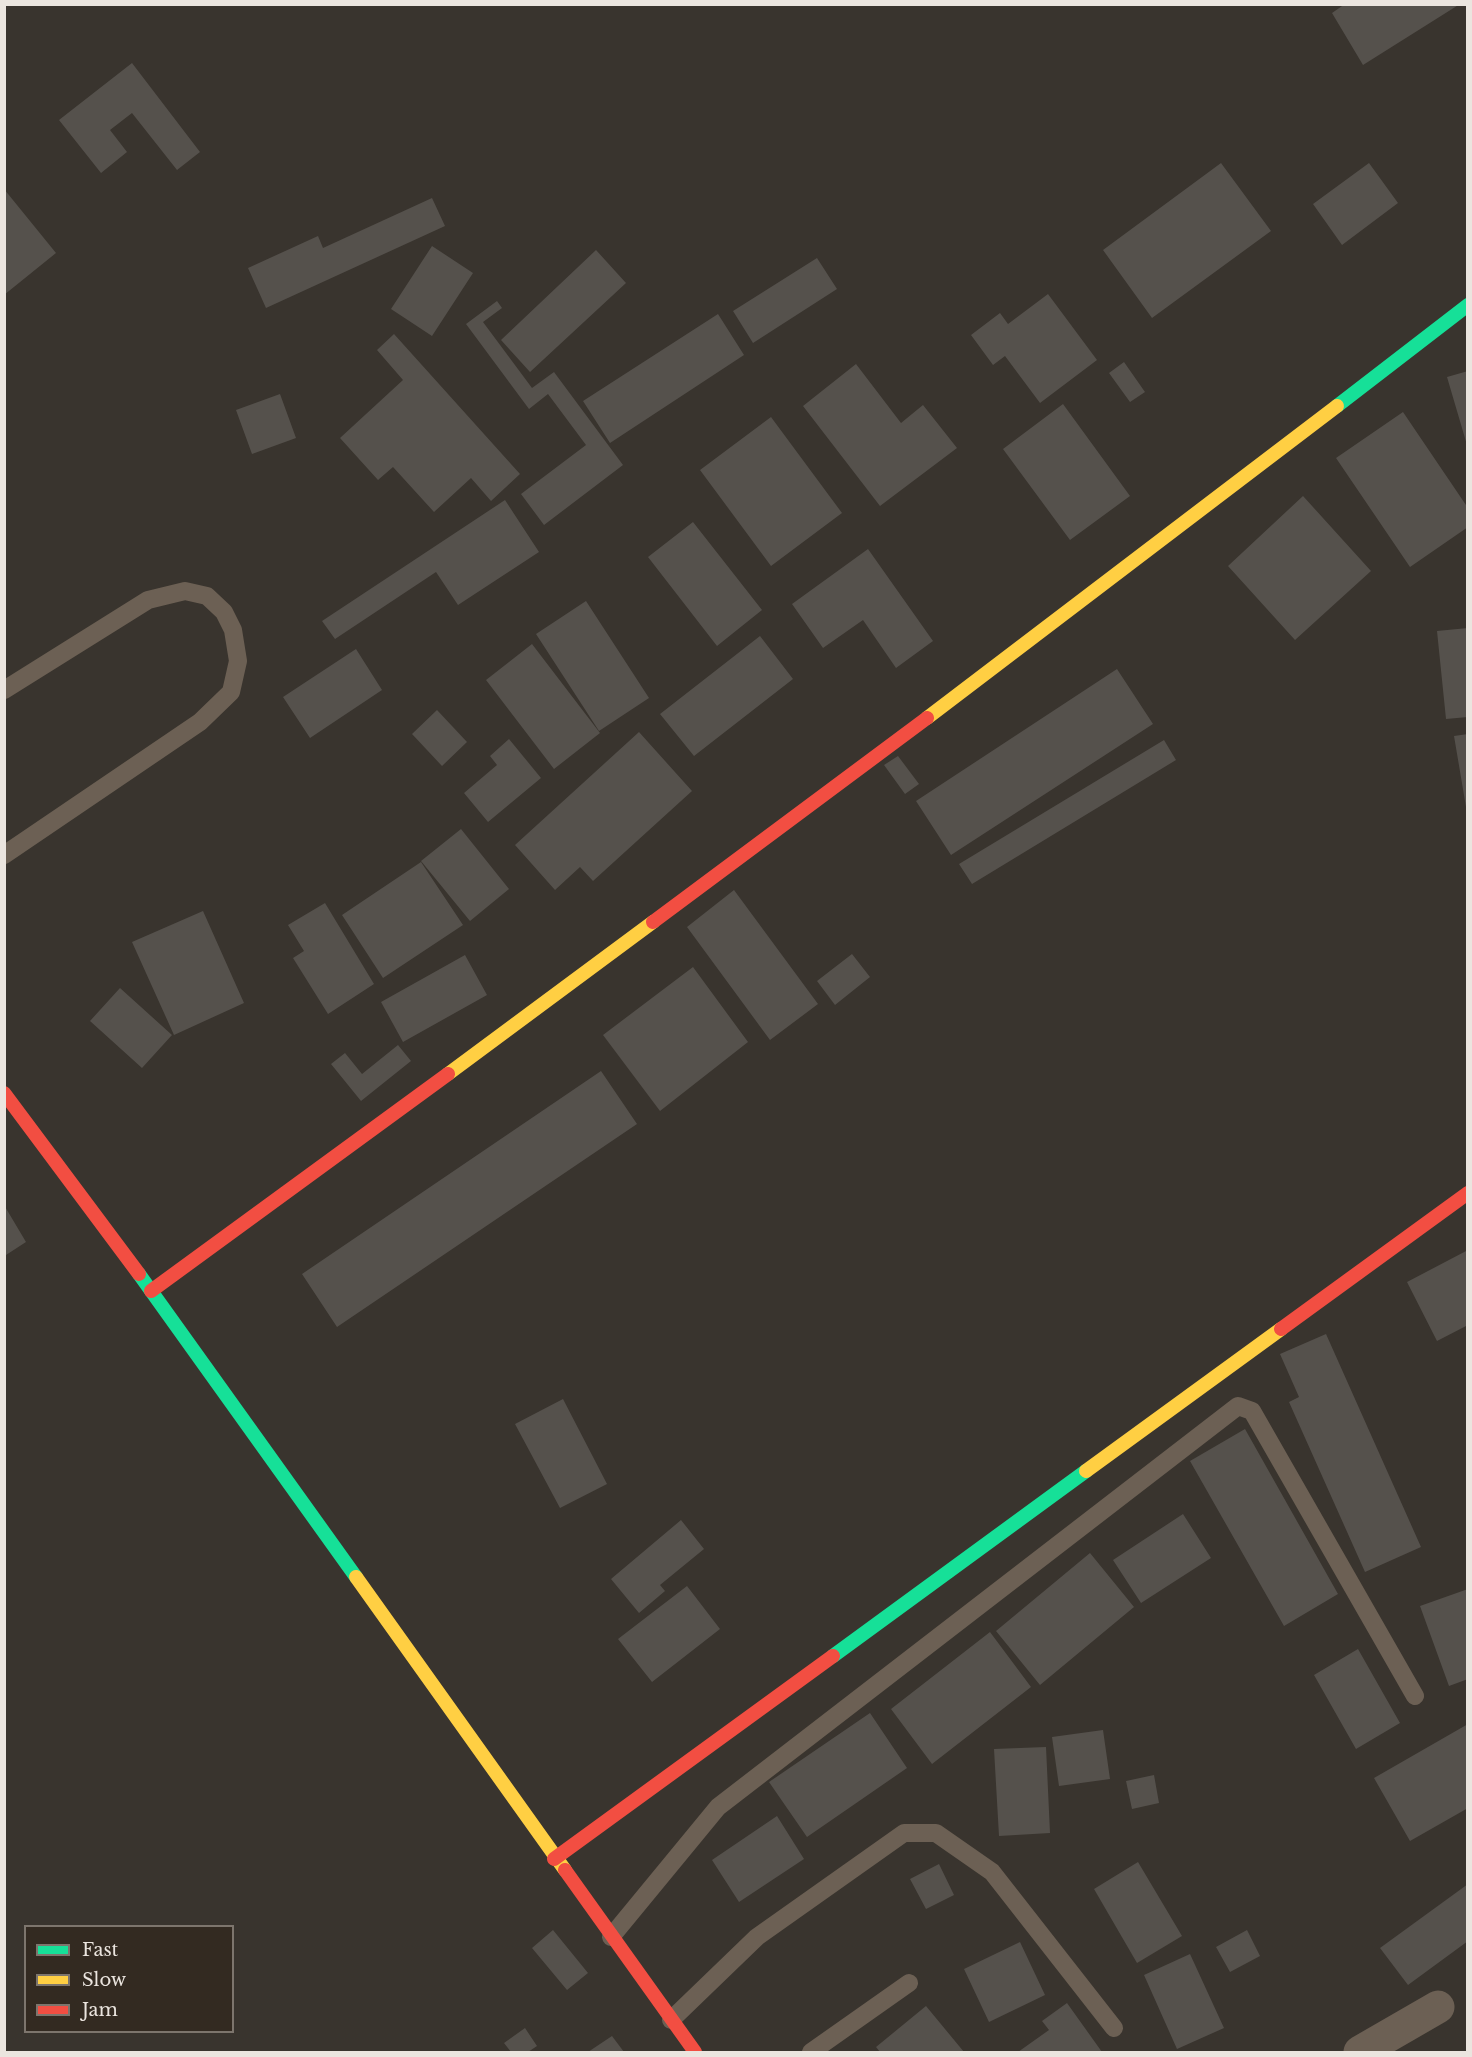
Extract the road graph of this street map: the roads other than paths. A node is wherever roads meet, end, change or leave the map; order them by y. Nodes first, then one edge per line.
1 (1467, 305) edge
2 (4, 690) edge
3 (4, 855) edge
4 (4, 1093) edge
5 (1467, 1193) edge
6 (152, 1291) junction
7 (1415, 1696) dead end
8 (554, 1858) junction
9 (611, 1937) junction
10 (909, 1983) dead end
11 (1438, 2007) dead end
12 (672, 2020) junction
13 (1114, 2028) dead end
14 (695, 2052) edge
15 (811, 2052) edge
16 (1360, 2052) edge

1 - 6 street
2 - 3 lane
4 - 6 street
5 - 8 street
6 - 8 street
7 - 9 lane
8 - 9 street
9 - 12 street
10 - 15 lane
11 - 16 street
12 - 13 lane
12 - 14 street

